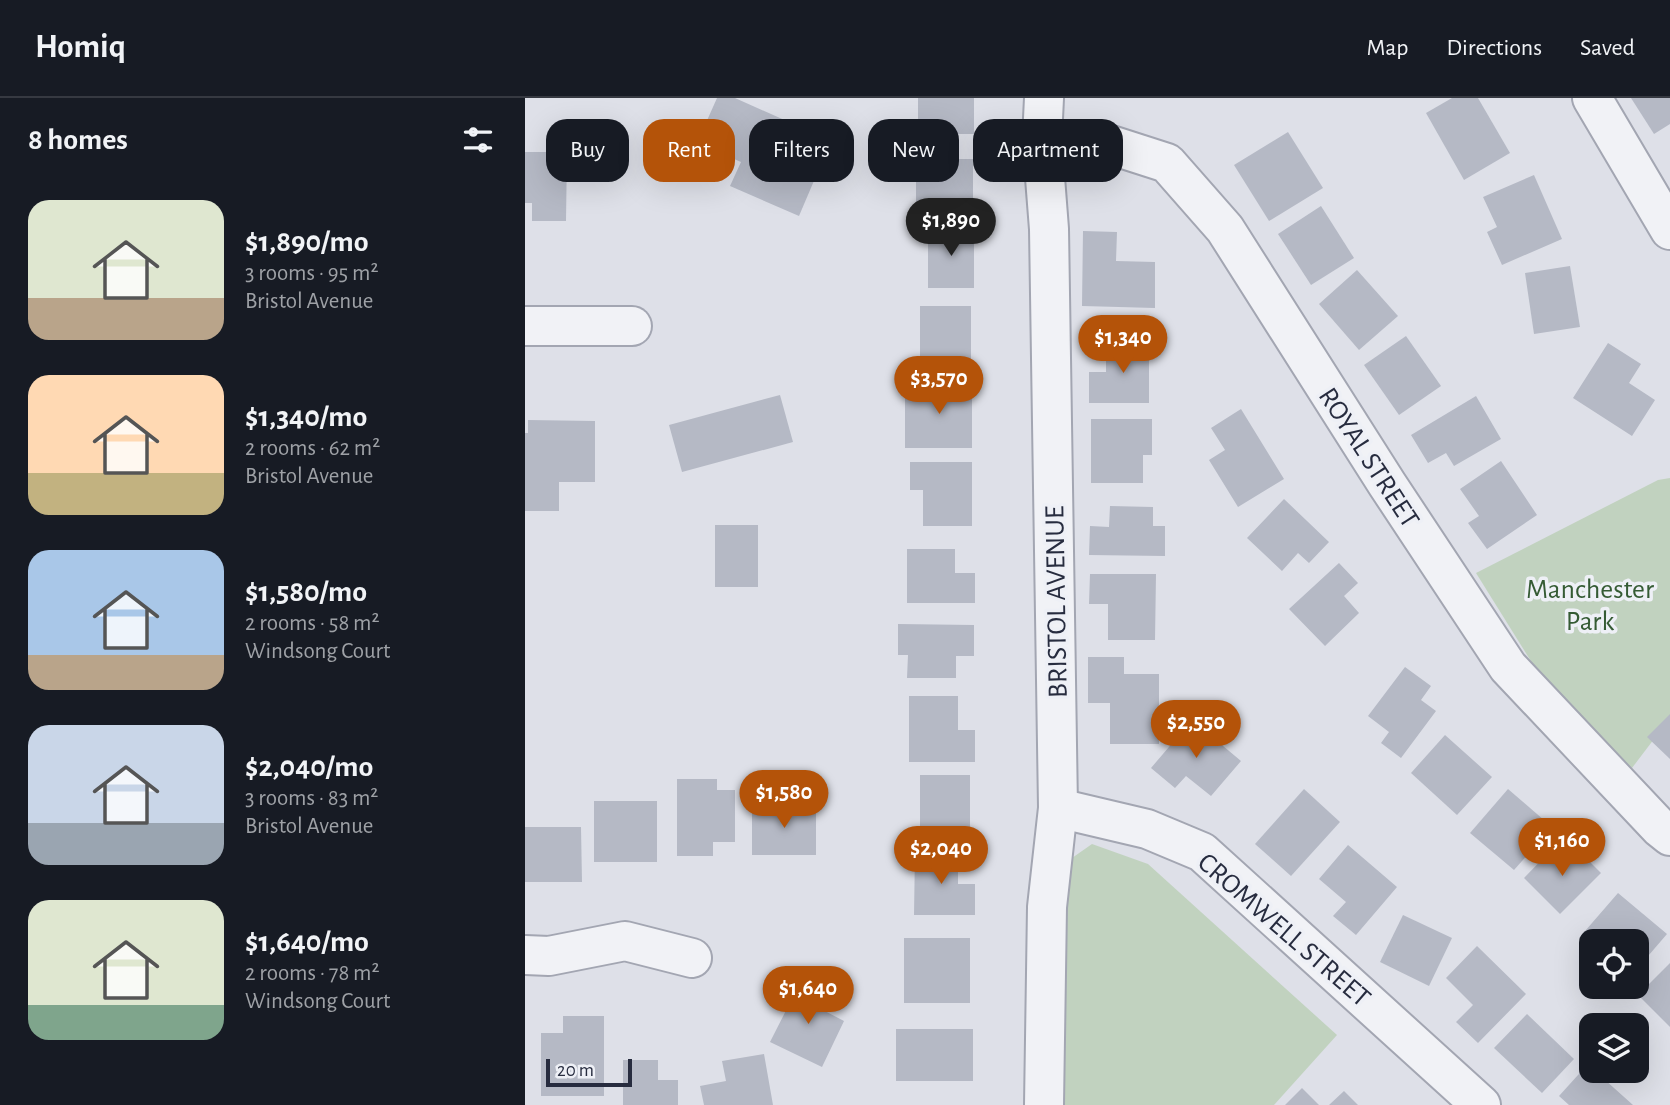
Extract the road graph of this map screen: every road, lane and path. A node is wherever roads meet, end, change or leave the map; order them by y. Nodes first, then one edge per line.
1 (1044, 98) edge
2 (1592, 98) edge
3 (1043, 119) edge
4 (1123, 149) edge
5 (1045, 182) edge
6 (1670, 230) edge
7 (525, 326) edge
8 (632, 326) dead end
9 (1058, 808) junction
10 (1670, 836) edge
11 (525, 955) edge
12 (692, 958) dead end
13 (1044, 1105) edge
14 (1481, 1105) edge

1 - 3 street, BRISTOL AVENUE
2 - 6 street
4 - 10 street, ROYAL STREET
5 - 9 street, BRISTOL AVENUE
7 - 8 street
9 - 13 street, BRISTOL AVENUE
9 - 14 street, CROMWELL STREET
11 - 12 street

